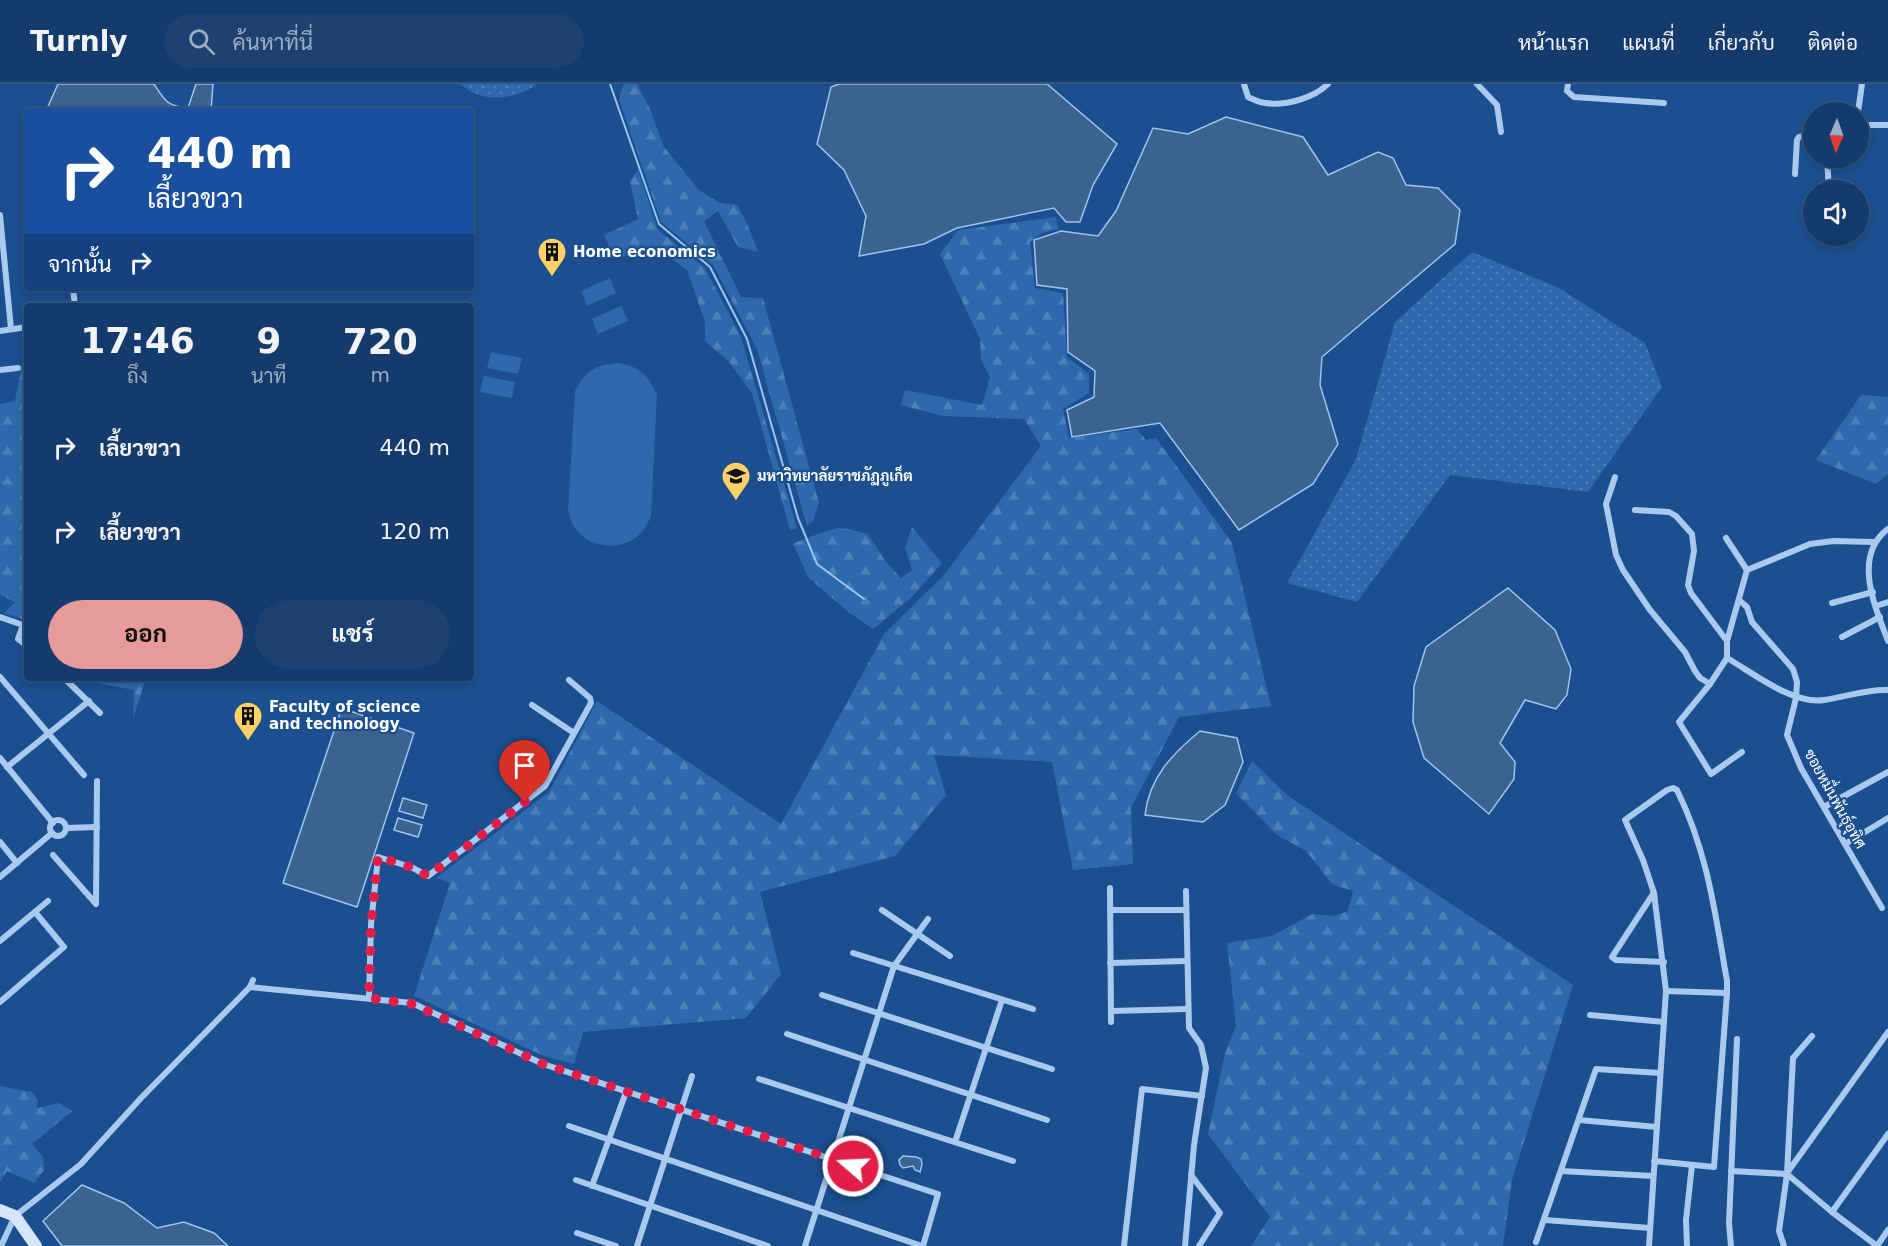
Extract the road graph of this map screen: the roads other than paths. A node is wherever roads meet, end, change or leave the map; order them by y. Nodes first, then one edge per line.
1 (1244, 84) edge
2 (1328, 84) edge
3 (1477, 84) edge
4 (1568, 84) edge
5 (1862, 84) edge
6 (1859, 102) edge
7 (1665, 103) dead end
8 (1869, 125) edge
9 (1888, 125) edge
10 (1501, 132) dead end
11 (1803, 136) edge
12 (1795, 174) dead end
13 (0, 215) edge
14 (24, 327) edge
15 (11, 329) junction
16 (0, 331) edge
17 (18, 368) dead end
18 (0, 370) edge
19 (1615, 477) dead end
20 (1635, 510) dead end
21 (1888, 529) edge
22 (1726, 538) dead end
23 (1875, 542) junction
24 (1747, 570) junction
25 (1873, 592) junction
26 (1739, 600) junction
27 (1888, 602) edge
28 (1832, 603) dead end
29 (1876, 606) junction
30 (0, 617) edge
31 (1880, 617) junction
32 (1887, 633) edge
33 (1842, 637) dead end
34 (1727, 641) junction
35 (1888, 641) edge
36 (24, 644) edge
37 (1726, 658) junction
38 (0, 677) edge
39 (569, 680) dead end
40 (67, 681) edge
41 (1710, 684) junction
42 (1888, 690) edge
43 (1796, 698) junction
44 (89, 701) junction
45 (532, 705) dead end
46 (100, 713) dead end
47 (574, 733) junction
48 (48, 734) junction
49 (1742, 752) dead end
50 (0, 758) edge
51 (7, 767) junction
52 (1888, 772) edge
53 (84, 775) dead end
54 (97, 781) dead end
55 (1824, 807) junction
56 (1888, 818) edge
57 (53, 823) junction
58 (97, 827) junction
59 (66, 828) junction
60 (52, 833) junction
61 (0, 842) edge
62 (1845, 844) junction
63 (53, 855) dead end
64 (17, 862) junction
65 (0, 877) edge
66 (1110, 888) dead end
67 (1186, 891) dead end
68 (1654, 893) junction
69 (48, 902) dead end
70 (1882, 908) dead end
71 (882, 910) dead end
72 (1110, 910) junction
73 (1186, 910) junction
74 (35, 912) junction
75 (928, 919) dead end
76 (917, 934) junction
77 (0, 941) edge
78 (853, 953) dead end
79 (951, 956) dead end
80 (1187, 961) junction
81 (1664, 962) junction
82 (1110, 963) junction
83 (894, 966) junction
84 (1666, 991) junction
85 (1727, 993) junction
86 (822, 995) dead end
87 (369, 998) junction
88 (1002, 1000) junction
89 (0, 1002) edge
90 (1033, 1009) dead end
91 (1188, 1009) junction
92 (1111, 1011) junction
93 (879, 1012) junction
94 (1590, 1015) dead end
95 (1111, 1022) dead end
96 (1664, 1022) junction
97 (1888, 1032) edge
98 (787, 1034) dead end
99 (1812, 1036) dead end
100 (1737, 1039) dead end
101 (986, 1047) junction
102 (864, 1059) junction
103 (1052, 1069) dead end
104 (1660, 1073) junction
105 (692, 1076) dead end
106 (759, 1079) dead end
107 (626, 1092) junction
108 (971, 1094) junction
109 (1202, 1096) junction
110 (849, 1107) junction
111 (681, 1109) junction
112 (1047, 1120) dead end
113 (1579, 1120) junction
114 (569, 1126) dead end
115 (1657, 1127) junction
116 (1888, 1134) edge
117 (608, 1140) junction
118 (955, 1142) junction
119 (832, 1159) junction
120 (665, 1160) junction
121 (1013, 1161) dead end
122 (1654, 1161) junction
123 (1692, 1165) junction
124 (1561, 1171) junction
125 (1731, 1172) junction
126 (1786, 1174) junction
127 (1191, 1175) junction
128 (1653, 1176) junction
129 (576, 1180) dead end
130 (592, 1186) junction
131 (650, 1206) junction
132 (0, 1210) edge
133 (817, 1210) junction
134 (1832, 1212) junction
135 (15, 1216) junction
136 (1545, 1220) junction
137 (1650, 1228) junction
138 (1888, 1230) edge
139 (577, 1233) dead end
140 (1536, 1242) dead end
141 (1, 1246) edge
142 (36, 1246) edge
143 (616, 1246) edge
144 (637, 1246) edge
145 (768, 1246) edge
146 (805, 1246) edge
147 (922, 1246) edge
148 (1124, 1246) edge
149 (1185, 1246) edge
150 (1199, 1246) edge
151 (1649, 1246) edge
152 (1687, 1246) edge
153 (1731, 1246) edge
154 (1784, 1246) edge
155 (1877, 1246) edge

1 - 2 street
3 - 10 street
4 - 7 street
5 - 6 street
8 - 9 street
11 - 12 street
13 - 15 street
14 - 15 street
15 - 16 street
17 - 18 street
19 - 41 street
20 - 34 street
21 - 23 street
22 - 24 street
23 - 24 street
23 - 25 street
24 - 26 street
25 - 28 street
25 - 29 street
26 - 34 street
26 - 43 street, ซอยหมื่นพันธุ์อุทิศ
27 - 29 street
29 - 31 street
30 - 36 street
31 - 32 street
31 - 33 street
32 - 35 street
34 - 37 street
37 - 41 street
37 - 43 street
38 - 48 street
39 - 47 street
40 - 44 street
41 - 49 street
42 - 43 street
43 - 55 street, ซอยหมื่นพันธุ์อุทิศ
44 - 46 street
44 - 48 street
45 - 47 street
47 - 87 street
48 - 51 street
48 - 53 street
50 - 51 street
51 - 57 street
52 - 55 street
54 - 58 street
55 - 62 street, ซอยหมื่นพันธุ์อุทิศ
56 - 62 street
57 - 59 street
57 - 60 street
58 - 59 street
58 - 63 street
59 - 60 street
60 - 64 street
61 - 64 street
62 - 70 street, ซอยหมื่นพันธุ์อุทิศ
64 - 65 street
66 - 72 street
67 - 73 street
68 - 81 street
68 - 81 street
68 - 85 street
69 - 74 street
71 - 76 street
72 - 73 street
72 - 82 street
73 - 80 street
74 - 77 street
74 - 89 street
75 - 76 street
76 - 79 street
76 - 83 street
78 - 83 street
80 - 82 street
80 - 91 street
81 - 84 street
82 - 92 street
83 - 88 street
83 - 93 street
84 - 85 street
84 - 96 street
85 - 123 street
86 - 93 street
87 - 107 street
87 - 135 street
88 - 90 street
88 - 101 street
91 - 92 street
91 - 109 street
92 - 95 street
93 - 101 street
93 - 102 street
94 - 96 street
96 - 104 street
97 - 126 street
98 - 102 street
99 - 126 street
100 - 125 street
101 - 103 street
101 - 108 street
102 - 108 street
102 - 110 street
104 - 113 street
104 - 115 street
105 - 111 street
106 - 110 street
107 - 111 street
107 - 117 street
108 - 112 street
108 - 118 street
109 - 127 street
109 - 148 street
110 - 118 street
110 - 119 street
111 - 119 street
111 - 120 street
113 - 115 street
113 - 124 street
114 - 117 street
115 - 122 street
116 - 134 street
117 - 120 street
117 - 130 street
118 - 121 street
119 - 133 street
119 - 147 street
120 - 131 street
120 - 133 street
122 - 123 street
122 - 128 street
123 - 152 street
124 - 128 street
124 - 136 street
125 - 126 street
125 - 153 street
126 - 134 street
126 - 154 street
127 - 149 street
127 - 150 street
128 - 137 street
129 - 130 street
130 - 131 street
131 - 144 street
131 - 145 street
132 - 135 street
133 - 146 street
133 - 147 street
134 - 155 street
135 - 141 street
135 - 142 street
136 - 137 street
136 - 140 street
137 - 151 street
138 - 155 street
139 - 143 street

